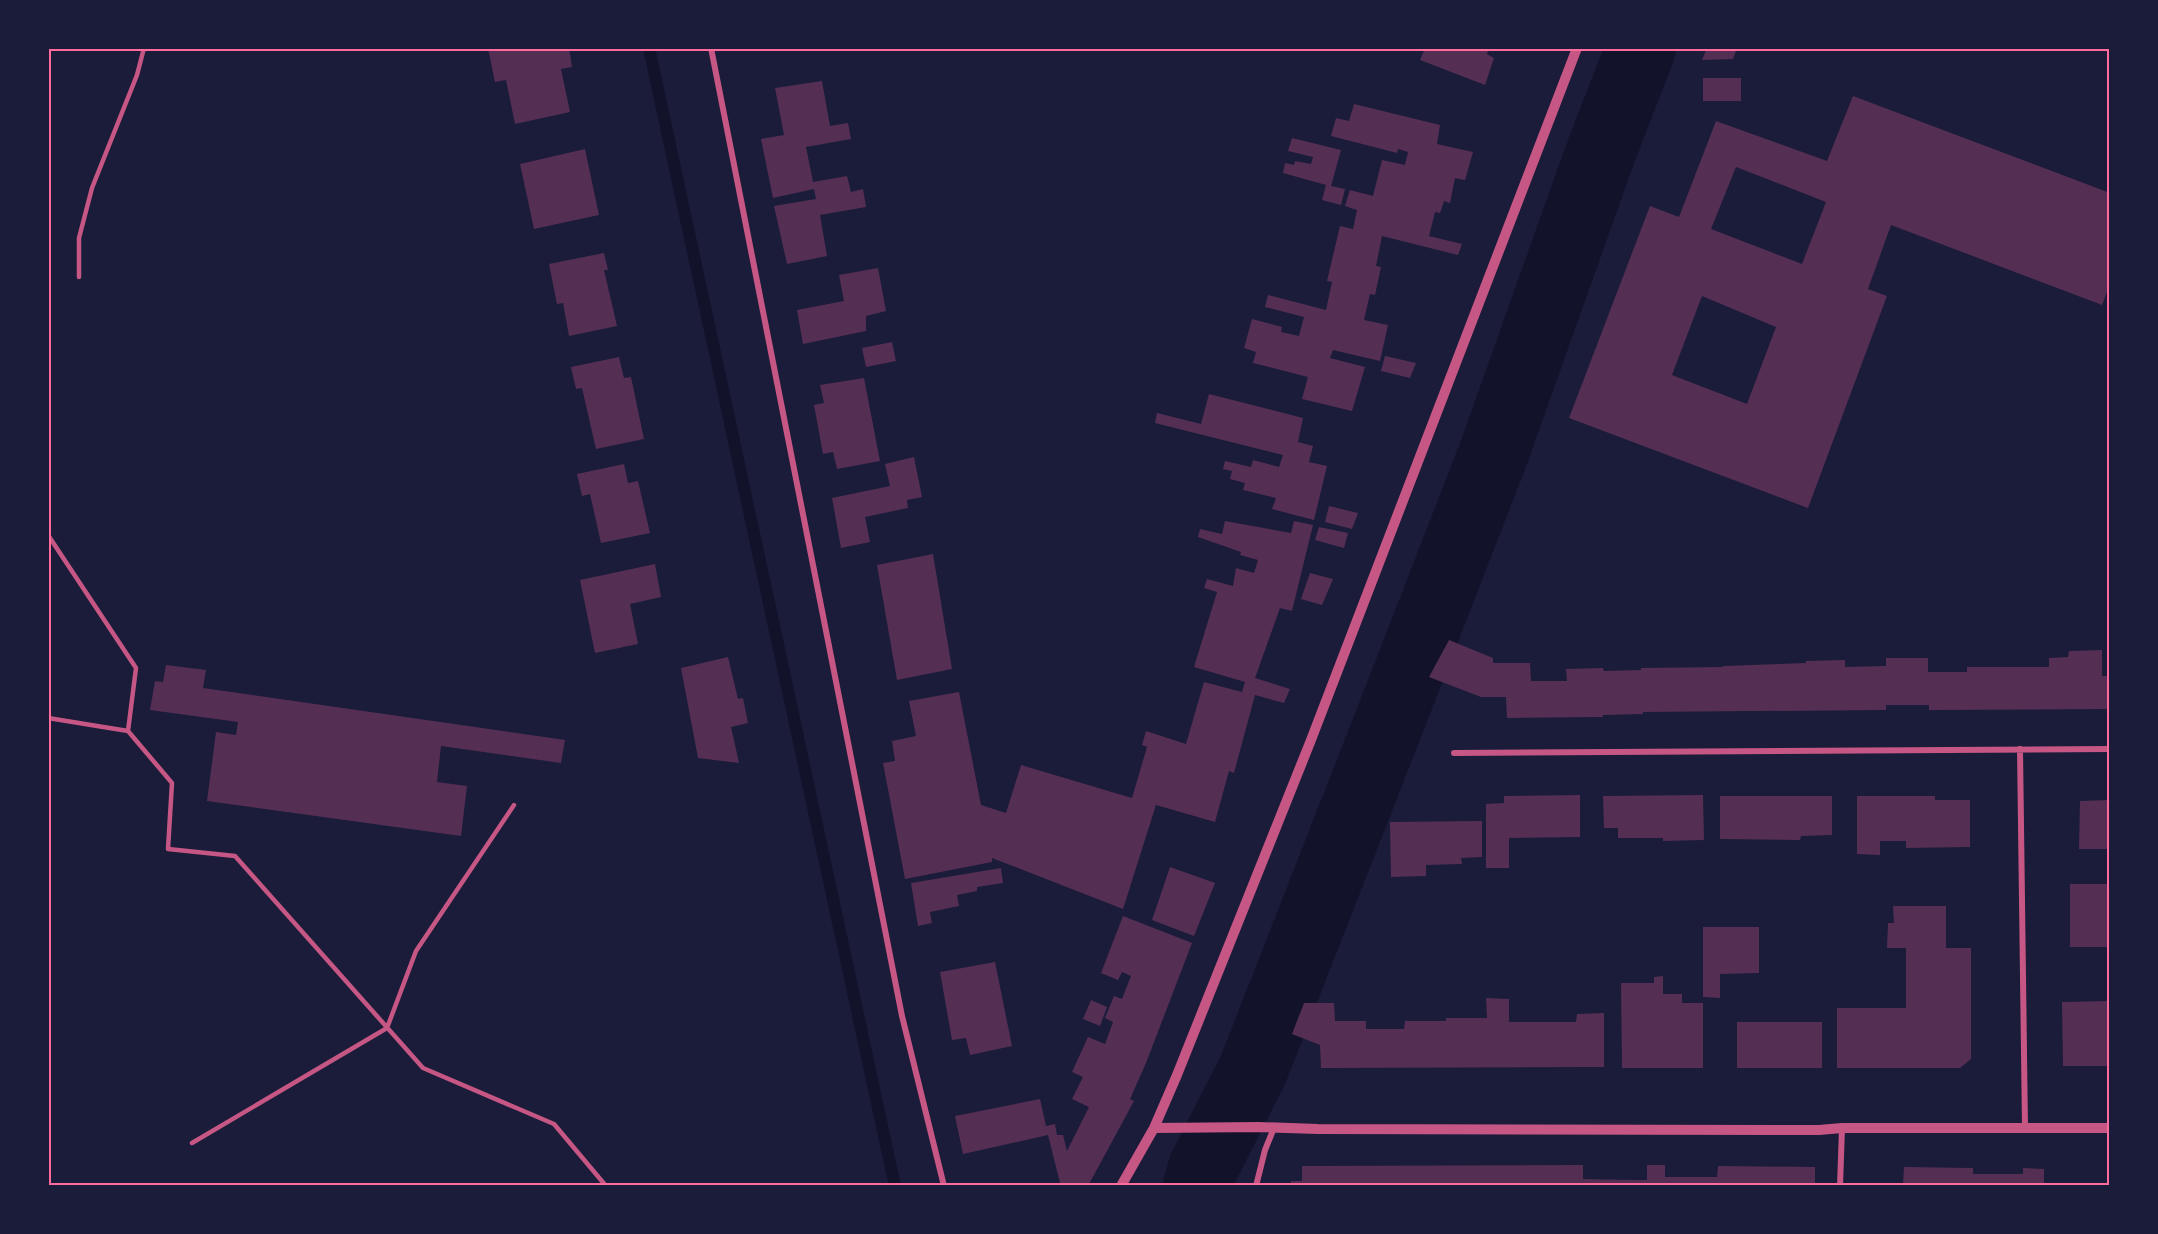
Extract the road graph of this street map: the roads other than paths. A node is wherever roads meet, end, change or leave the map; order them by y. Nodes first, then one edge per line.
1 (144, 48) edge
2 (711, 48) edge
3 (1577, 48) edge
4 (79, 277) dead end
5 (48, 536) edge
6 (48, 718) edge
7 (128, 731) junction
8 (2110, 749) edge
9 (2020, 750) junction
10 (1454, 753) dead end
11 (514, 805) dead end
12 (387, 1028) junction
13 (1154, 1128) junction
14 (1274, 1128) junction
15 (1842, 1128) junction
16 (2025, 1128) junction
17 (2110, 1128) edge
18 (192, 1143) dead end
19 (606, 1186) edge
20 (944, 1186) edge
21 (1120, 1186) edge
22 (1256, 1186) edge
23 (1840, 1186) edge

1 - 4 lane
2 - 20 street
3 - 13 street
5 - 7 lane
6 - 7 lane
7 - 12 lane
8 - 9 street
9 - 10 street
9 - 16 street
11 - 12 lane
12 - 18 lane
12 - 19 lane
13 - 14 street
13 - 21 street
14 - 15 street
14 - 22 street
15 - 16 street
15 - 23 street
16 - 17 street

